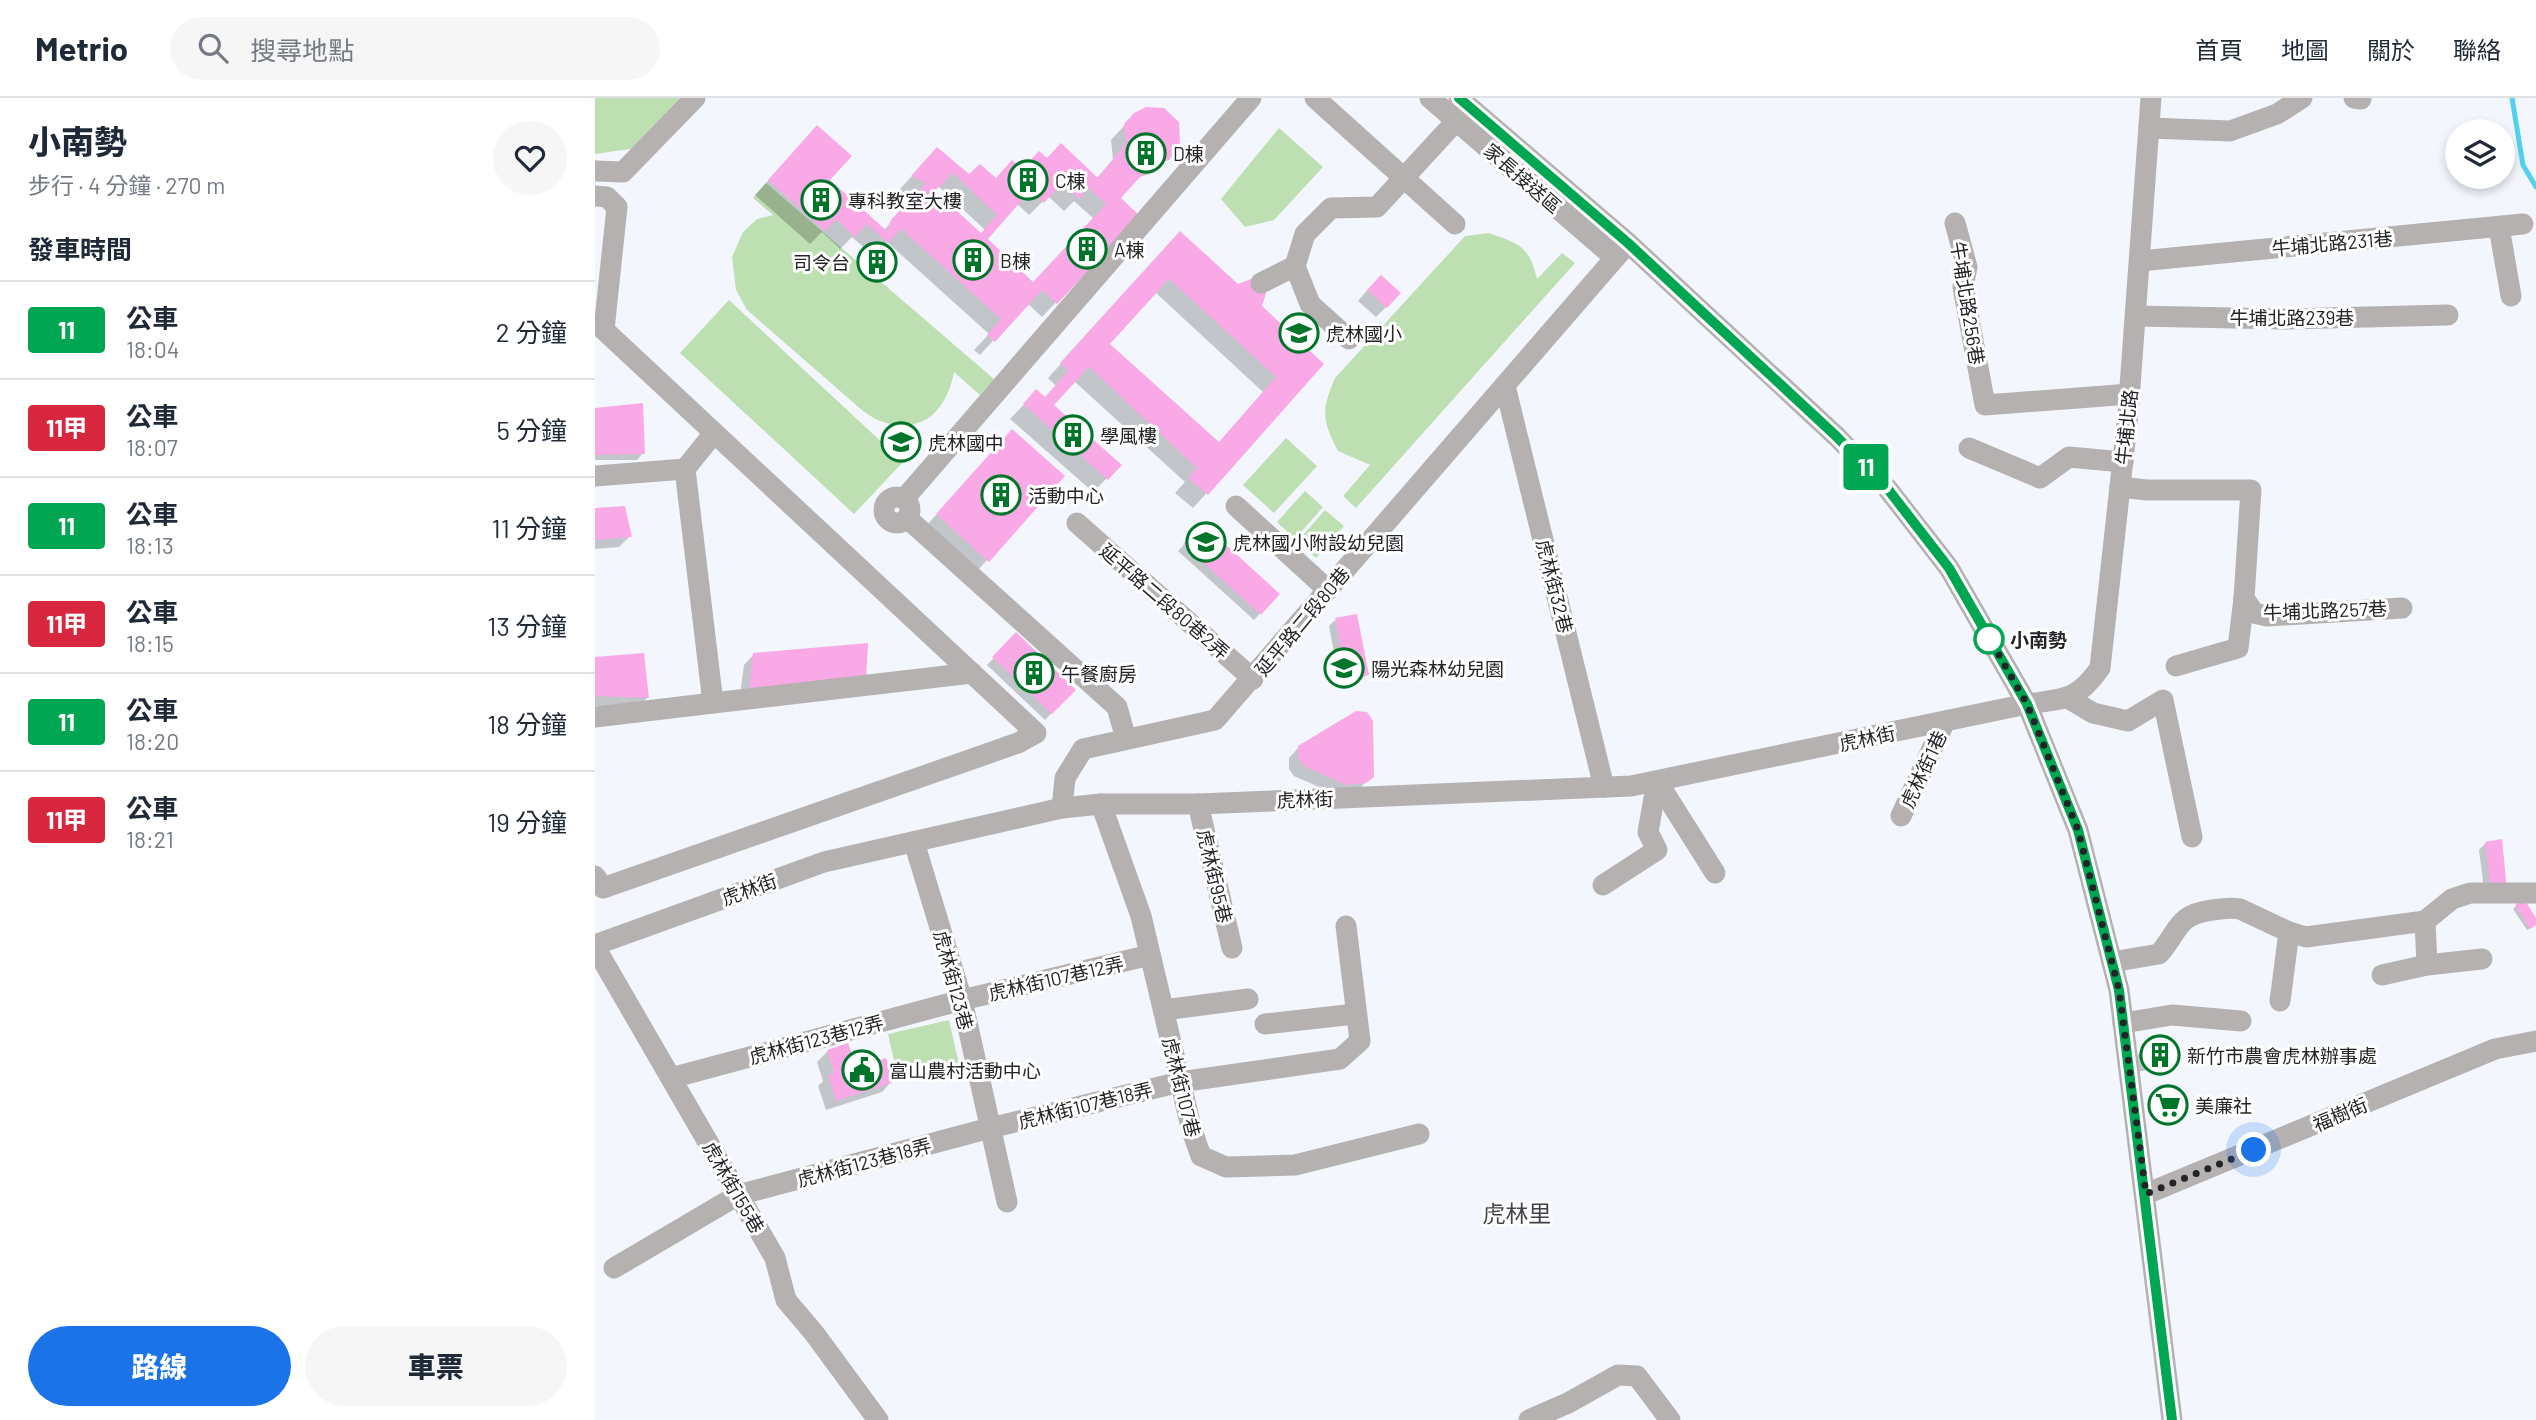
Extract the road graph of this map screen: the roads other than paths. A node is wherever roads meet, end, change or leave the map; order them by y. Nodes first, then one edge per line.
1 (695, 98) edge
2 (1251, 98) edge
3 (1315, 98) edge
4 (1430, 98) edge
5 (2151, 98) edge
6 (2302, 98) edge
7 (2354, 98) edge
8 (2361, 99) edge
9 (1462, 109) edge
10 (2149, 128) junction
11 (595, 171) edge
12 (1403, 179) junction
13 (595, 196) edge
14 (1955, 223) dead end
15 (1455, 224) dead end
16 (2523, 224) dead end
17 (2498, 227) junction
18 (1622, 250) junction
19 (2140, 261) junction
20 (1295, 266) junction
21 (1261, 283) dead end
22 (2511, 296) dead end
23 (2448, 315) dead end
24 (2136, 316) junction
25 (1349, 339) dead end
26 (1505, 386) junction
27 (2130, 394) junction
28 (714, 433) junction
29 (1969, 448) dead end
30 (2123, 462) junction
31 (685, 469) junction
32 (595, 476) edge
33 (2120, 486) junction
34 (1236, 506) dead end
35 (1077, 523) dead end
36 (1328, 590) junction
37 (2243, 598) junction
38 (2402, 608) dead end
39 (2176, 666) dead end
40 (972, 673) junction
41 (1253, 679) junction
42 (2068, 698) junction
43 (713, 704) junction
44 (2027, 704) junction
45 (595, 717) edge
46 (1945, 721) junction
47 (1126, 739) junction
48 (1657, 781) junction
49 (1604, 787) junction
50 (1101, 804) junction
51 (1198, 804) junction
52 (1062, 808) junction
53 (1901, 816) dead end
54 (2192, 837) dead end
55 (914, 842) junction
56 (1715, 873) dead end
57 (595, 876) edge
58 (1603, 886) dead end
59 (2536, 893) edge
60 (2425, 921) junction
61 (1346, 926) dead end
62 (2289, 932) junction
63 (595, 946) edge
64 (1232, 948) dead end
65 (1150, 956) junction
66 (2482, 959) dead end
67 (2112, 962) junction
68 (2427, 965) junction
69 (2382, 975) dead end
70 (1248, 999) dead end
71 (962, 1000) junction
72 (2280, 1001) dead end
73 (1164, 1010) junction
74 (1355, 1014) junction
75 (2241, 1021) dead end
76 (2123, 1023) junction
77 (1265, 1024) dead end
78 (2536, 1041) edge
79 (671, 1078) junction
80 (1180, 1082) junction
81 (990, 1128) junction
82 (1419, 1134) dead end
83 (2146, 1194) junction
84 (738, 1195) junction
85 (1007, 1202) dead end
86 (614, 1268) dead end
87 (877, 1420) edge
88 (1529, 1420) edge
89 (1670, 1420) edge
90 (2172, 1420) edge

1 - 11 street
2 - 47 street
3 - 12 street
4 - 9 street
5 - 10 street, 牛埔北路
6 - 10 street
7 - 8 street
9 - 12 street
9 - 18 street
10 - 19 street, 牛埔北路
12 - 15 street
12 - 20 street
13 - 28 street
14 - 27 street, 牛埔北路256巷
16 - 17 street, 牛埔北路231巷
17 - 19 street, 牛埔北路231巷
17 - 22 street
18 - 26 street, 延平路二段80巷
18 - 44 street
19 - 24 street, 牛埔北路
20 - 21 street
20 - 25 street
23 - 24 street, 牛埔北路239巷
24 - 27 street, 牛埔北路
26 - 36 street, 延平路二段80巷
26 - 49 street, 虎林街32巷
27 - 30 street, 牛埔北路
28 - 31 street
28 - 40 street
29 - 30 street
30 - 33 street, 牛埔北路
31 - 32 street
31 - 43 street
33 - 37 street, 牛埔北路257巷
33 - 42 street, 牛埔北路
34 - 36 street
35 - 41 street, 延平路二段80巷2弄
36 - 41 street, 延平路二段80巷
37 - 38 street, 牛埔北路257巷
37 - 39 street
40 - 43 street
40 - 57 street
41 - 47 street, 延平路二段80巷
42 - 44 street
42 - 54 street
43 - 45 street
44 - 46 street, 虎林街
44 - 67 street
46 - 48 street, 虎林街
46 - 53 street, 虎林街1巷
47 - 52 street, 延平路二段80巷
48 - 49 street, 虎林街
48 - 56 street
48 - 58 street
49 - 51 street, 虎林街
50 - 51 street, 虎林街
50 - 52 street, 虎林街
50 - 65 street, 虎林街107巷
51 - 64 street, 虎林街95巷
52 - 55 street, 虎林街
55 - 63 street, 虎林街
55 - 71 street, 虎林街123巷
59 - 60 street
60 - 62 street
60 - 68 street
61 - 74 street
62 - 67 street
62 - 72 street
63 - 79 street, 虎林街155巷
65 - 71 street, 虎林街107巷12弄
65 - 73 street, 虎林街107巷
66 - 68 street
67 - 76 street
68 - 69 street
70 - 73 street
71 - 79 street, 虎林街123巷12弄
71 - 81 street, 虎林街123巷
73 - 80 street, 虎林街107巷
74 - 77 street
74 - 80 street, 虎林街107巷18弄
75 - 76 street
76 - 83 street
78 - 83 street, 福樹街
79 - 84 street, 虎林街155巷
80 - 81 street, 虎林街107巷18弄
80 - 82 street, 虎林街107巷
81 - 84 street, 虎林街123巷18弄
81 - 85 street, 虎林街123巷
83 - 90 street
84 - 86 street, 虎林街123巷18弄
84 - 87 street, 虎林街155巷
88 - 89 street

